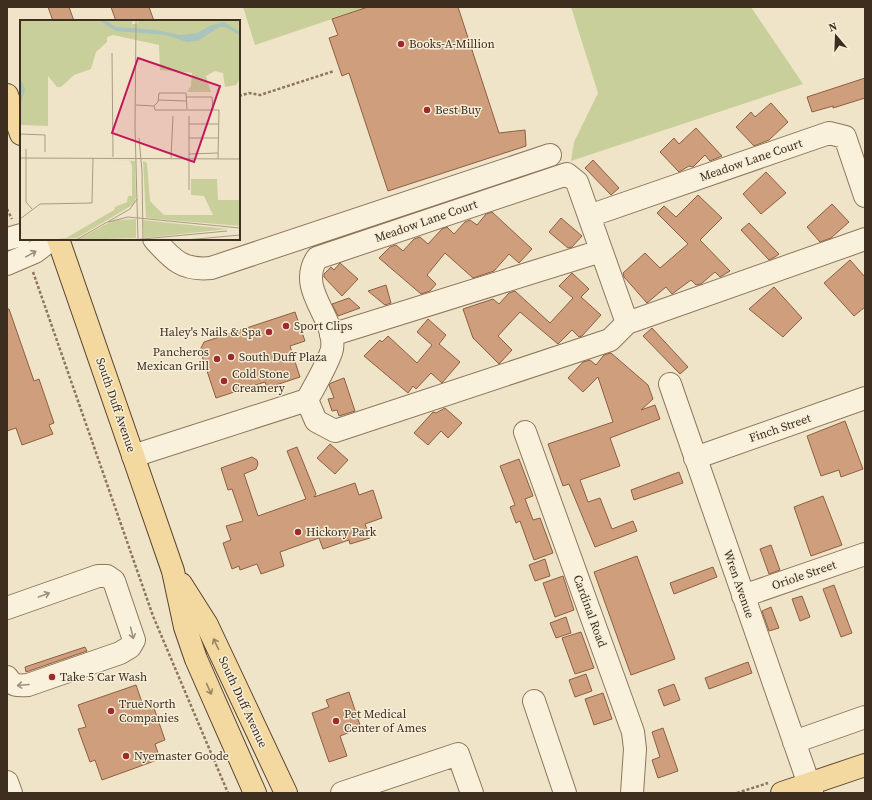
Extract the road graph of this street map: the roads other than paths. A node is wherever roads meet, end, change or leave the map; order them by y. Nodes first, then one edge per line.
1 (7, 95) edge
2 (20, 131) edge
3 (550, 154) dead end
4 (865, 196) edge
5 (589, 216) junction
6 (16, 226) edge
7 (7, 239) edge
8 (865, 239) edge
9 (51, 240) edge
10 (58, 240) edge
11 (155, 240) edge
12 (601, 252) junction
13 (7, 264) edge
14 (627, 324) junction
15 (331, 335) junction
16 (670, 384) dead end
17 (865, 398) edge
18 (307, 400) junction
19 (525, 432) dead end
20 (134, 456) junction
21 (695, 458) junction
22 (865, 554) edge
23 (173, 572) junction
24 (743, 596) junction
25 (7, 608) edge
26 (7, 676) edge
27 (534, 701) dead end
28 (865, 717) edge
29 (794, 742) junction
30 (865, 765) edge
31 (7, 782) edge
32 (777, 787) edge
33 (810, 788) edge
34 (11, 793) edge
35 (256, 793) edge
36 (286, 793) edge
37 (342, 793) edge
38 (472, 793) edge
39 (565, 793) edge
40 (632, 793) edge

1 - 2 main road
3 - 11 street
4 - 5 street, Meadow Lane Court
5 - 12 street, Meadow Lane Court
5 - 15 street, Meadow Lane Court
6 - 7 street
8 - 14 street
13 -> 9 street
10 - 20 main road, South Duff Avenue
12 - 14 street, Meadow Lane Court
12 - 15 street
14 - 18 street
15 - 18 street, Meadow Lane Court
16 - 21 street, Wren Avenue
17 - 21 street, Finch Street
18 - 20 street
19 - 40 street, Cardinal Road
20 - 23 main road, South Duff Avenue
21 - 24 street, Wren Avenue
22 - 24 street, Oriole Street
23 -> 35 main road, South Duff Avenue
36 -> 23 main road, South Duff Avenue
24 - 29 street, Wren Avenue
25 -> 26 street
27 - 39 street
28 - 29 street
29 - 33 street, Wren Avenue
30 - 33 main road
31 - 34 street
32 - 33 main road
37 - 38 street

